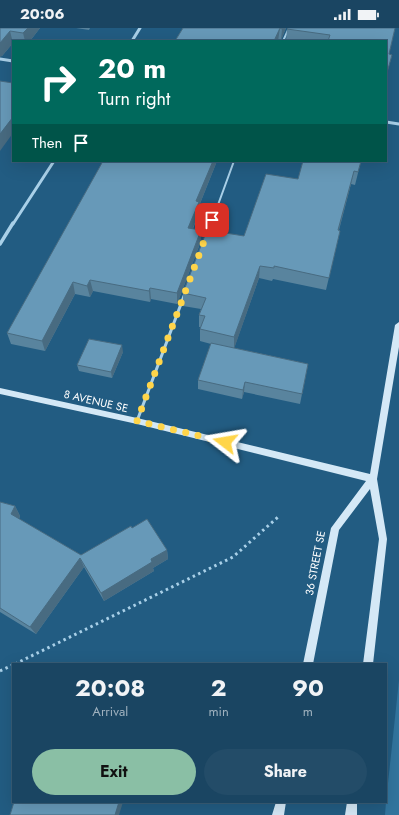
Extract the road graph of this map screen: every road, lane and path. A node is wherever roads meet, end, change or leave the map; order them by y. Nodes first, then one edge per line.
1 (140, 28) edge
2 (289, 28) edge
3 (133, 40) edge
4 (283, 40) edge
5 (0, 59) edge
6 (12, 61) edge
7 (387, 122) edge
8 (399, 124) edge
9 (53, 162) edge
10 (234, 162) edge
11 (207, 235) edge
12 (0, 244) edge
13 (185, 294) edge
14 (399, 325) edge
15 (0, 391) edge
16 (137, 421) junction
17 (373, 479) junction
18 (278, 517) dead end
19 (16, 663) edge
20 (308, 663) edge
21 (368, 663) edge
22 (12, 665) edge
23 (0, 671) edge
24 (281, 803) edge
25 (352, 803) edge
26 (278, 815) edge
27 (351, 815) edge

1 - 3 street
2 - 4 lane
5 - 6 street
7 - 8 street
9 - 12 street
10 - 11 lane
13 - 16 lane
14 - 17 main road, 36 STREET SE
15 - 16 main road, 8 AVENUE SE
16 - 17 main road, 8 AVENUE SE
17 - 20 main road, 36 STREET SE
17 - 21 main road, 36 STREET SE
18 - 19 path
22 - 23 path
24 - 26 main road
25 - 27 main road

